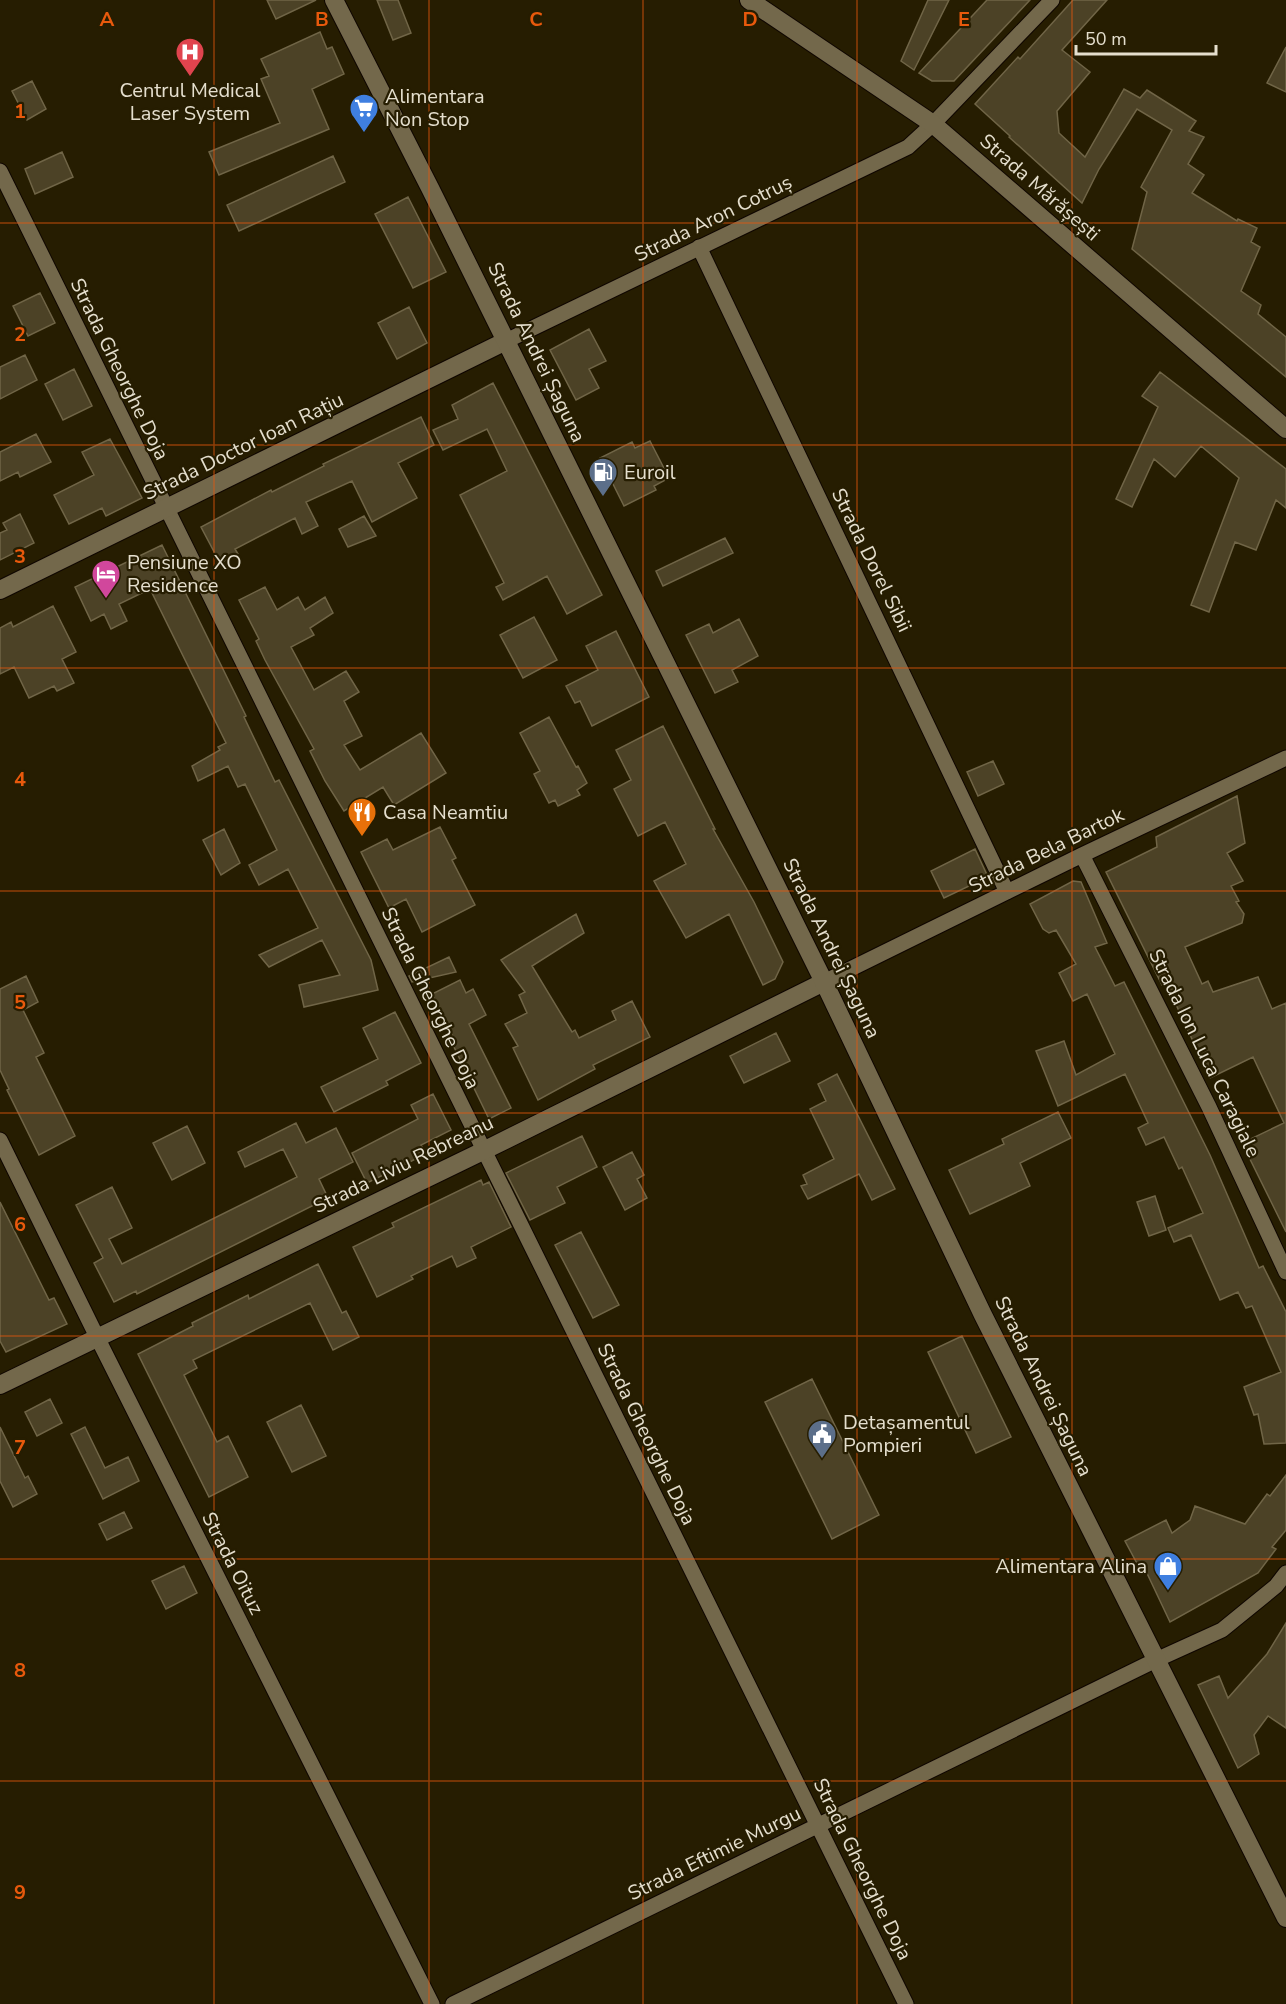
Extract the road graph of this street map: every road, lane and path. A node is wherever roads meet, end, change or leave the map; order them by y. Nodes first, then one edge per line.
1 (334, 0) edge
2 (749, 0) edge
3 (1052, 0) edge
4 (933, 124) junction
5 (0, 171) edge
6 (699, 247) junction
7 (506, 341) junction
8 (1286, 429) edge
9 (166, 509) junction
10 (0, 590) edge
11 (1286, 758) edge
12 (1082, 855) junction
13 (1007, 892) junction
14 (824, 982) junction
15 (0, 1140) edge
16 (483, 1151) junction
17 (1286, 1272) edge
18 (97, 1337) junction
19 (0, 1385) edge
20 (1286, 1573) edge
21 (1156, 1660) junction
22 (818, 1826) junction
23 (1286, 1918) edge
24 (432, 2004) edge
25 (453, 2004) edge
26 (906, 2004) edge

1 - 7 street, Strada Andrei Șaguna
2 - 4 street, Strada Mărășești
3 - 4 street, Strada Aron Cotruș
4 - 6 street, Strada Aron Cotruș
4 - 8 street, Strada Mărășești
5 - 9 street, Strada Gheorghe Doja
6 - 7 street, Strada Aron Cotruș
6 - 13 street, Strada Dorel Sibii
7 - 9 street, Strada Doctor Ioan Rațiu
7 - 14 street, Strada Andrei Șaguna
9 - 10 street, Strada Doctor Ioan Rațiu
9 - 16 street, Strada Gheorghe Doja
11 - 12 street, Strada Bela Bartok
12 - 13 street, Strada Bela Bartok
12 - 17 street, Strada Ion Luca Caragiale
13 - 14 street, Strada Bela Bartok
14 - 16 street, Strada Liviu Rebreanu
14 - 21 street, Strada Andrei Șaguna
15 - 18 street, Strada Oituz
16 - 18 street, Strada Liviu Rebreanu
16 - 22 street, Strada Gheorghe Doja
18 - 19 street, Strada Liviu Rebreanu
18 - 24 street, Strada Oituz
20 - 21 street, Strada Eftimie Murgu
21 - 22 street, Strada Eftimie Murgu
21 - 23 street, Strada Andrei Șaguna
22 - 25 street, Strada Eftimie Murgu
22 - 26 street, Strada Gheorghe Doja

